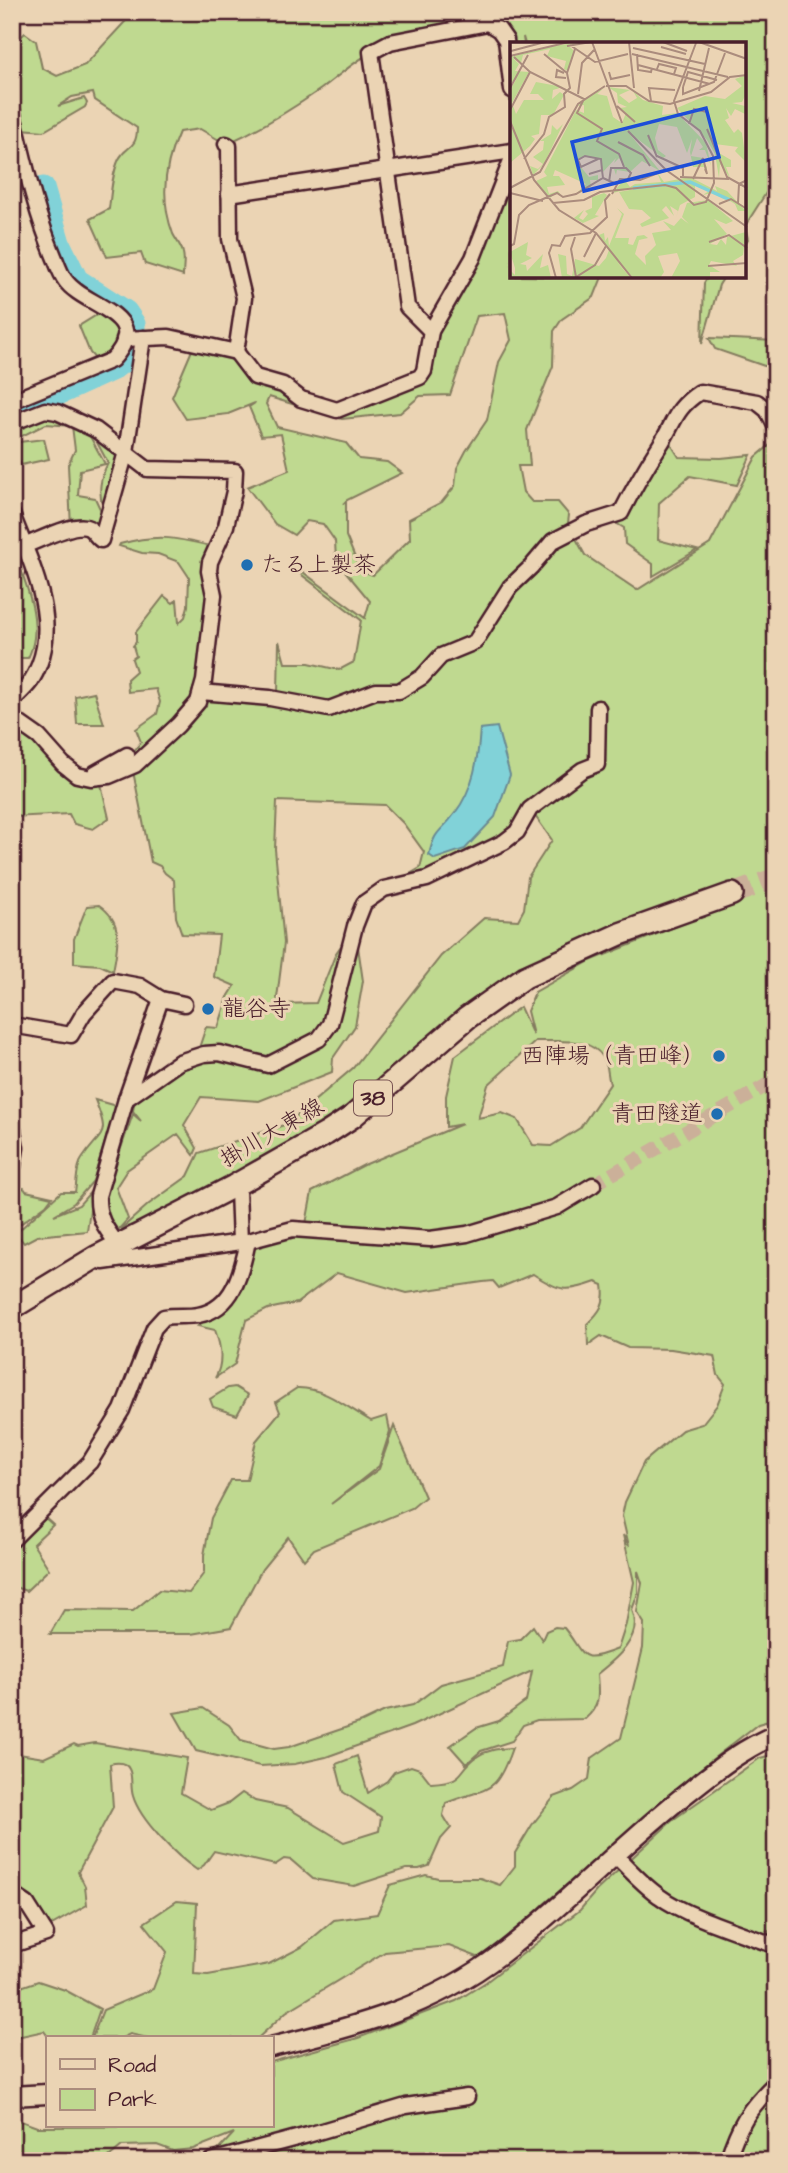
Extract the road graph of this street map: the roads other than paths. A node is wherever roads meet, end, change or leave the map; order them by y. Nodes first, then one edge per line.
1 (510, 73) edge
2 (12, 110) edge
3 (226, 144) dead end
4 (510, 151) edge
5 (510, 163) edge
6 (388, 170) junction
7 (229, 194) junction
8 (431, 331) junction
9 (134, 338) junction
10 (236, 352) junction
11 (12, 401) edge
12 (12, 423) edge
13 (776, 427) edge
14 (126, 452) junction
15 (12, 514) edge
16 (24, 546) junction
17 (201, 692) junction
18 (12, 701) edge
19 (598, 708) dead end
20 (12, 718) edge
21 (127, 755) dead end
22 (71, 771) junction
23 (732, 894) tunnel mouth
24 (161, 999) junction
25 (184, 1004) dead end
26 (12, 1025) edge
27 (126, 1099) junction
28 (12, 1125) edge
29 (13, 1166) edge
30 (593, 1185) tunnel mouth
31 (234, 1186) junction
32 (244, 1241) junction
33 (118, 1245) junction
34 (96, 1257) junction
35 (12, 1308) edge
36 (12, 1540) edge
37 (776, 1735) edge
38 (615, 1855) junction
39 (12, 1894) edge
40 (12, 1945) edge
41 (776, 1946) edge
42 (273, 2047) edge
43 (776, 2082) edge
44 (46, 2094) edge
45 (12, 2096) edge
46 (467, 2097) dead end
47 (211, 2161) edge
48 (727, 2161) edge

1 - 6 street
2 - 9 street
3 - 7 street
4 - 6 street
5 - 8 street
6 - 7 street
6 - 8 street
7 - 10 street
8 - 10 street
9 - 10 street
9 - 11 street
9 - 14 street
12 - 14 street
13 - 17 street
14 - 16 street
14 - 17 street
15 - 16 street
16 - 18 street
17 - 22 street
19 - 27 street
20 - 22 street
21 - 22 street
23 - 31 main road, 掛川大東線 / 38
24 - 25 street
24 - 26 street
24 - 27 street
27 - 33 street
28 - 29 street
30 - 32 street
31 - 32 street
31 - 33 main road, 掛川大東線 / 38
32 - 34 street
32 - 36 street
33 - 34 main road, 掛川大東線 / 38
34 - 35 main road, 掛川大東線 / 38
37 - 38 street
38 - 41 street
38 - 42 street
39 - 40 street
43 - 48 street
44 - 45 street
46 - 47 street

